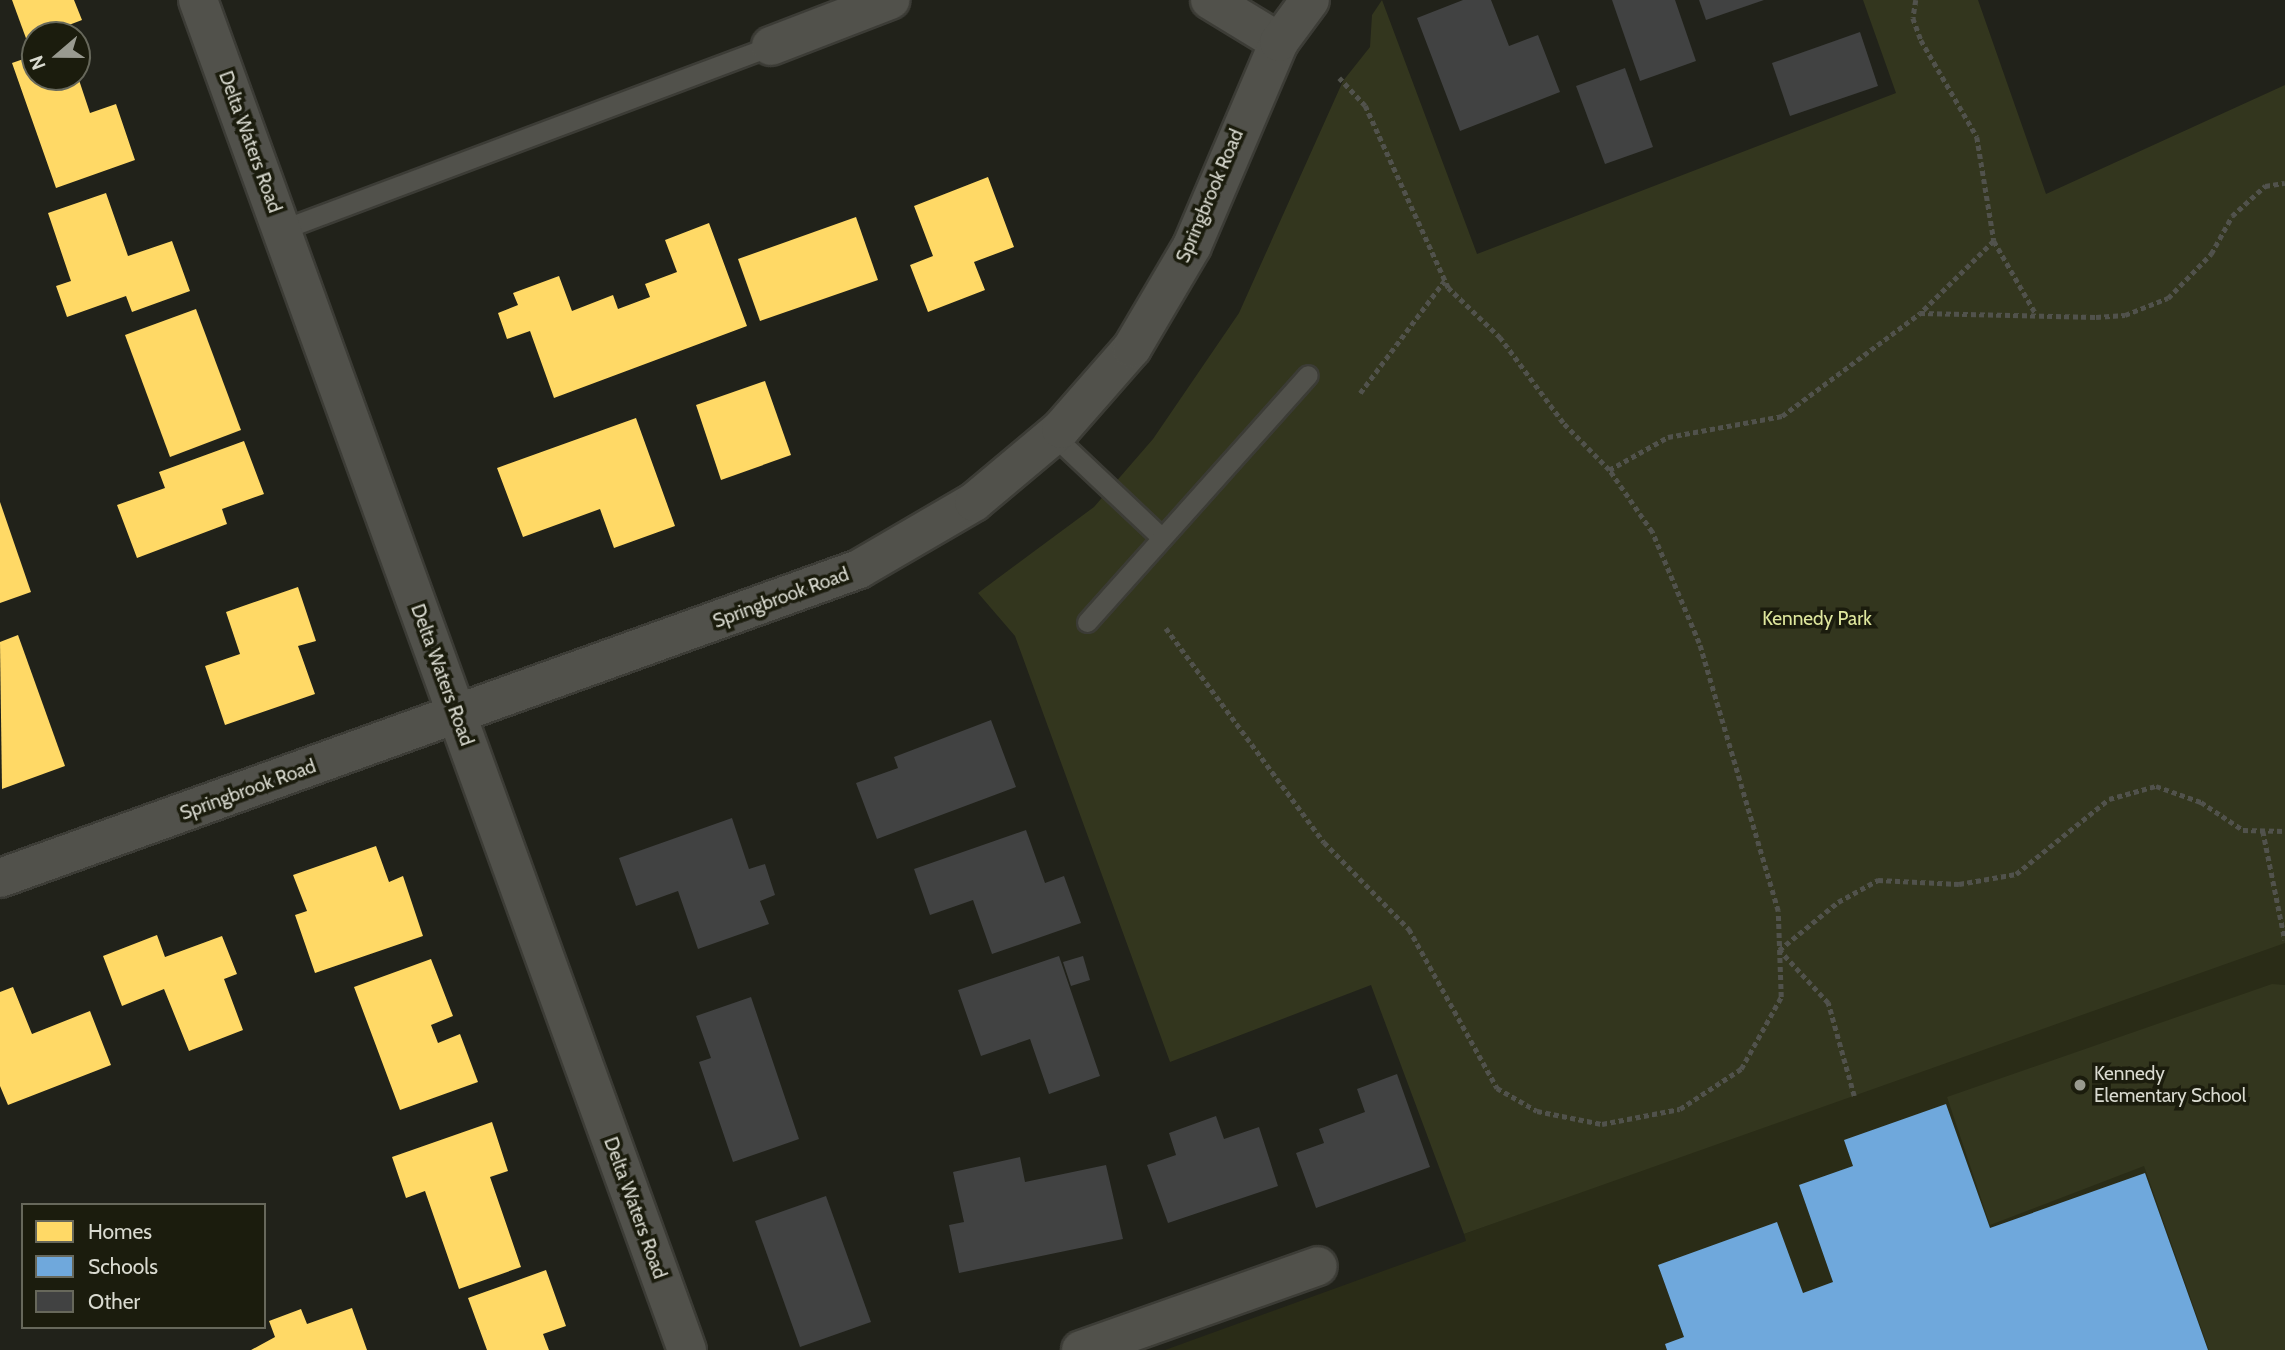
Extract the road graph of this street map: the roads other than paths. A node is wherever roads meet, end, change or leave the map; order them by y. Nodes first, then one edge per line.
1 (198, 0) edge
2 (890, 0) edge
3 (1210, 0) edge
4 (1310, 0) edge
5 (1279, 42) junction
6 (771, 46) joint
7 (281, 230) junction
8 (1308, 375) dead end
9 (1053, 435) junction
10 (1161, 537) junction
11 (1087, 622) dead end
12 (457, 716) junction
13 (0, 878) edge
14 (1318, 1266) dead end
15 (687, 1350) edge
16 (1081, 1350) edge

1 - 7 street, Delta Waters Road
2 - 6 street
3 - 5 street
4 - 5 street, Springbrook Road
5 - 9 street, Springbrook Road
6 - 7 lane
7 - 12 street, Delta Waters Road
8 - 10 lane
9 - 10 lane
9 - 12 street, Springbrook Road
10 - 11 lane
12 - 13 street, Springbrook Road
12 - 15 street, Delta Waters Road
14 - 16 street

